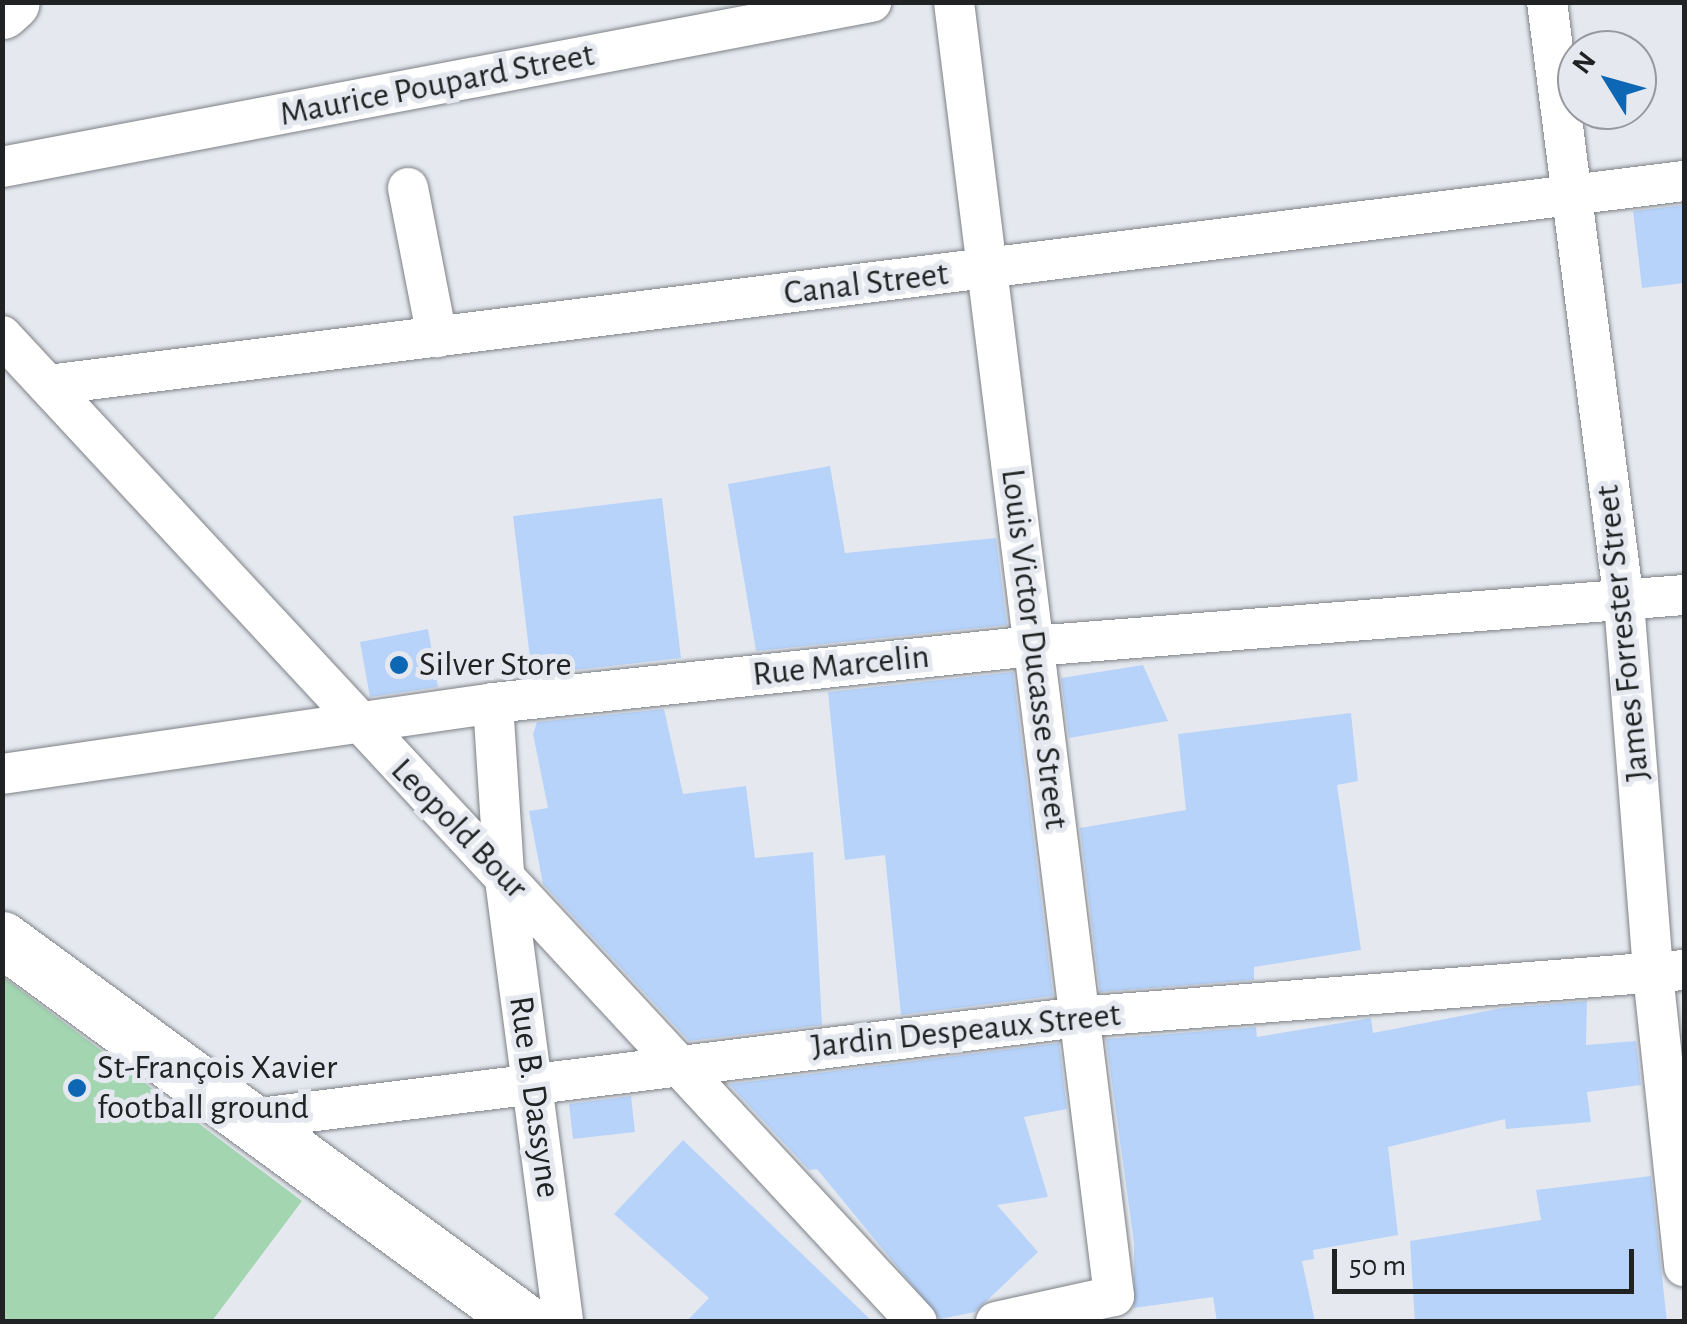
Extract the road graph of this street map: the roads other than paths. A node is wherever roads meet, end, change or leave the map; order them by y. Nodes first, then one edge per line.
1 (12, 2) edge
2 (871, 2) edge
3 (954, 2) edge
4 (1546, 2) edge
5 (2, 11) edge
6 (2, 167) edge
7 (1684, 182) edge
8 (408, 188) dead end
9 (1572, 197) junction
10 (987, 269) junction
11 (2, 336) edge
12 (437, 336) junction
13 (48, 385) junction
14 (1684, 596) edge
15 (1624, 602) junction
16 (1033, 646) junction
17 (493, 703) junction
18 (357, 723) junction
19 (2, 774) edge
20 (504, 872) junction
21 (2, 940) edge
22 (1669, 972) edge
23 (1079, 1017) junction
24 (676, 1063) junction
25 (532, 1081) junction
26 (251, 1119) junction
27 (1684, 1266) edge
28 (525, 1322) edge
29 (563, 1322) edge
30 (916, 1322) edge
31 (996, 1322) edge

1 - 5 main road
2 - 6 street, Maurice Poupard Street
3 - 10 street, Louis Victor Ducasse Street
4 - 9 street, James Forrester Street
7 - 9 street, Canal Street
8 - 12 street
9 - 10 street, Canal Street
9 - 15 street, James Forrester Street
10 - 12 street, Canal Street
10 - 16 street, Louis Victor Ducasse Street
11 - 13 street, Leopold Bour
12 - 13 street, Canal Street
13 - 18 street, Leopold Bour
14 - 15 street, Rue Marcelin
15 - 16 street, Rue Marcelin
15 - 22 street, James Forrester Street
16 - 17 street, Rue Marcelin
16 - 23 street, Louis Victor Ducasse Street
17 - 18 street, Rue Marcelin
17 - 20 street, Rue B. Dassyne
18 - 19 street, Rue Marcelin
18 - 20 street, Leopold Bour
20 - 24 street, Leopold Bour
20 - 25 street, Rue B. Dassyne
21 - 26 main road
22 - 23 street, Jardin Despeaux Street
22 - 27 street, James Forrester Street
23 - 24 street, Jardin Despeaux Street
23 - 31 street, Louis Victor Ducasse Street
24 - 25 street, Jardin Despeaux Street
24 - 30 street, Leopold Bour
25 - 26 street, Jardin Despeaux Street
25 - 29 street, Rue B. Dassyne
26 - 28 main road

